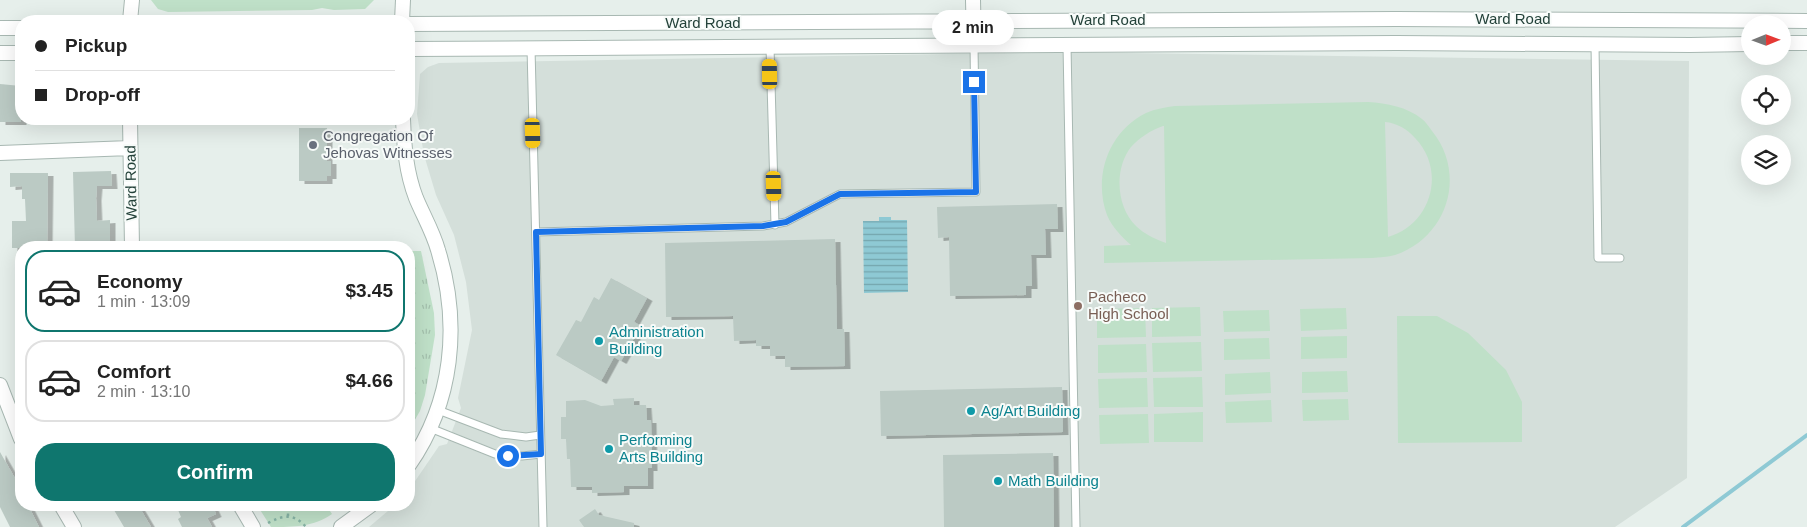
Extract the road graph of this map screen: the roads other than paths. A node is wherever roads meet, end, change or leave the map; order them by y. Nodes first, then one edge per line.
1 (132, 0) edge
2 (403, 0) edge
3 (973, 0) edge
4 (131, 15) edge
5 (402, 15) edge
6 (973, 21) junction
7 (1807, 21) edge
8 (415, 24) edge
9 (0, 28) edge
10 (15, 28) edge
11 (1791, 43) edge
12 (1807, 43) edge
13 (1595, 44) junction
14 (1741, 44) edge
15 (974, 45) junction
16 (1067, 45) junction
17 (770, 47) junction
18 (531, 48) junction
19 (415, 49) edge
20 (0, 53) edge
21 (15, 53) edge
22 (130, 125) edge
23 (403, 125) edge
24 (130, 148) junction
25 (0, 153) edge
26 (775, 225) junction
27 (536, 232) junction
28 (132, 241) edge
29 (1620, 258) dead end
30 (0, 385) edge
31 (438, 410) junction
32 (15, 423) edge
33 (430, 428) junction
34 (540, 435) junction
35 (541, 454) junction
36 (415, 457) edge
37 (65, 511) edge
38 (244, 511) edge
39 (364, 511) edge
40 (349, 525) edge
41 (74, 527) edge
42 (253, 527) edge
43 (543, 527) edge
44 (1076, 527) edge

1 - 4 street
2 - 5 street
3 - 6 street
6 - 7 street, Ward Road
6 - 8 street, Ward Road
6 - 15 street
9 - 10 street
11 - 12 street
13 - 14 street, Ward Road
13 - 16 street, Ward Road
13 - 29 lane
15 - 16 street, Ward Road
15 - 17 street, Ward Road
15 - 26 lane
16 - 44 lane
17 - 18 street, Ward Road
17 - 26 lane
18 - 19 street, Ward Road
18 - 27 lane
20 - 21 street
22 - 24 street, Ward Road
23 - 31 street
24 - 25 street
24 - 28 street, Ward Road
26 - 27 lane
27 - 34 lane
30 - 32 street
31 - 33 street
31 - 34 lane
33 - 35 lane
33 - 36 street
34 - 35 lane
35 - 43 lane
37 - 41 street
38 - 42 street
39 - 40 street

